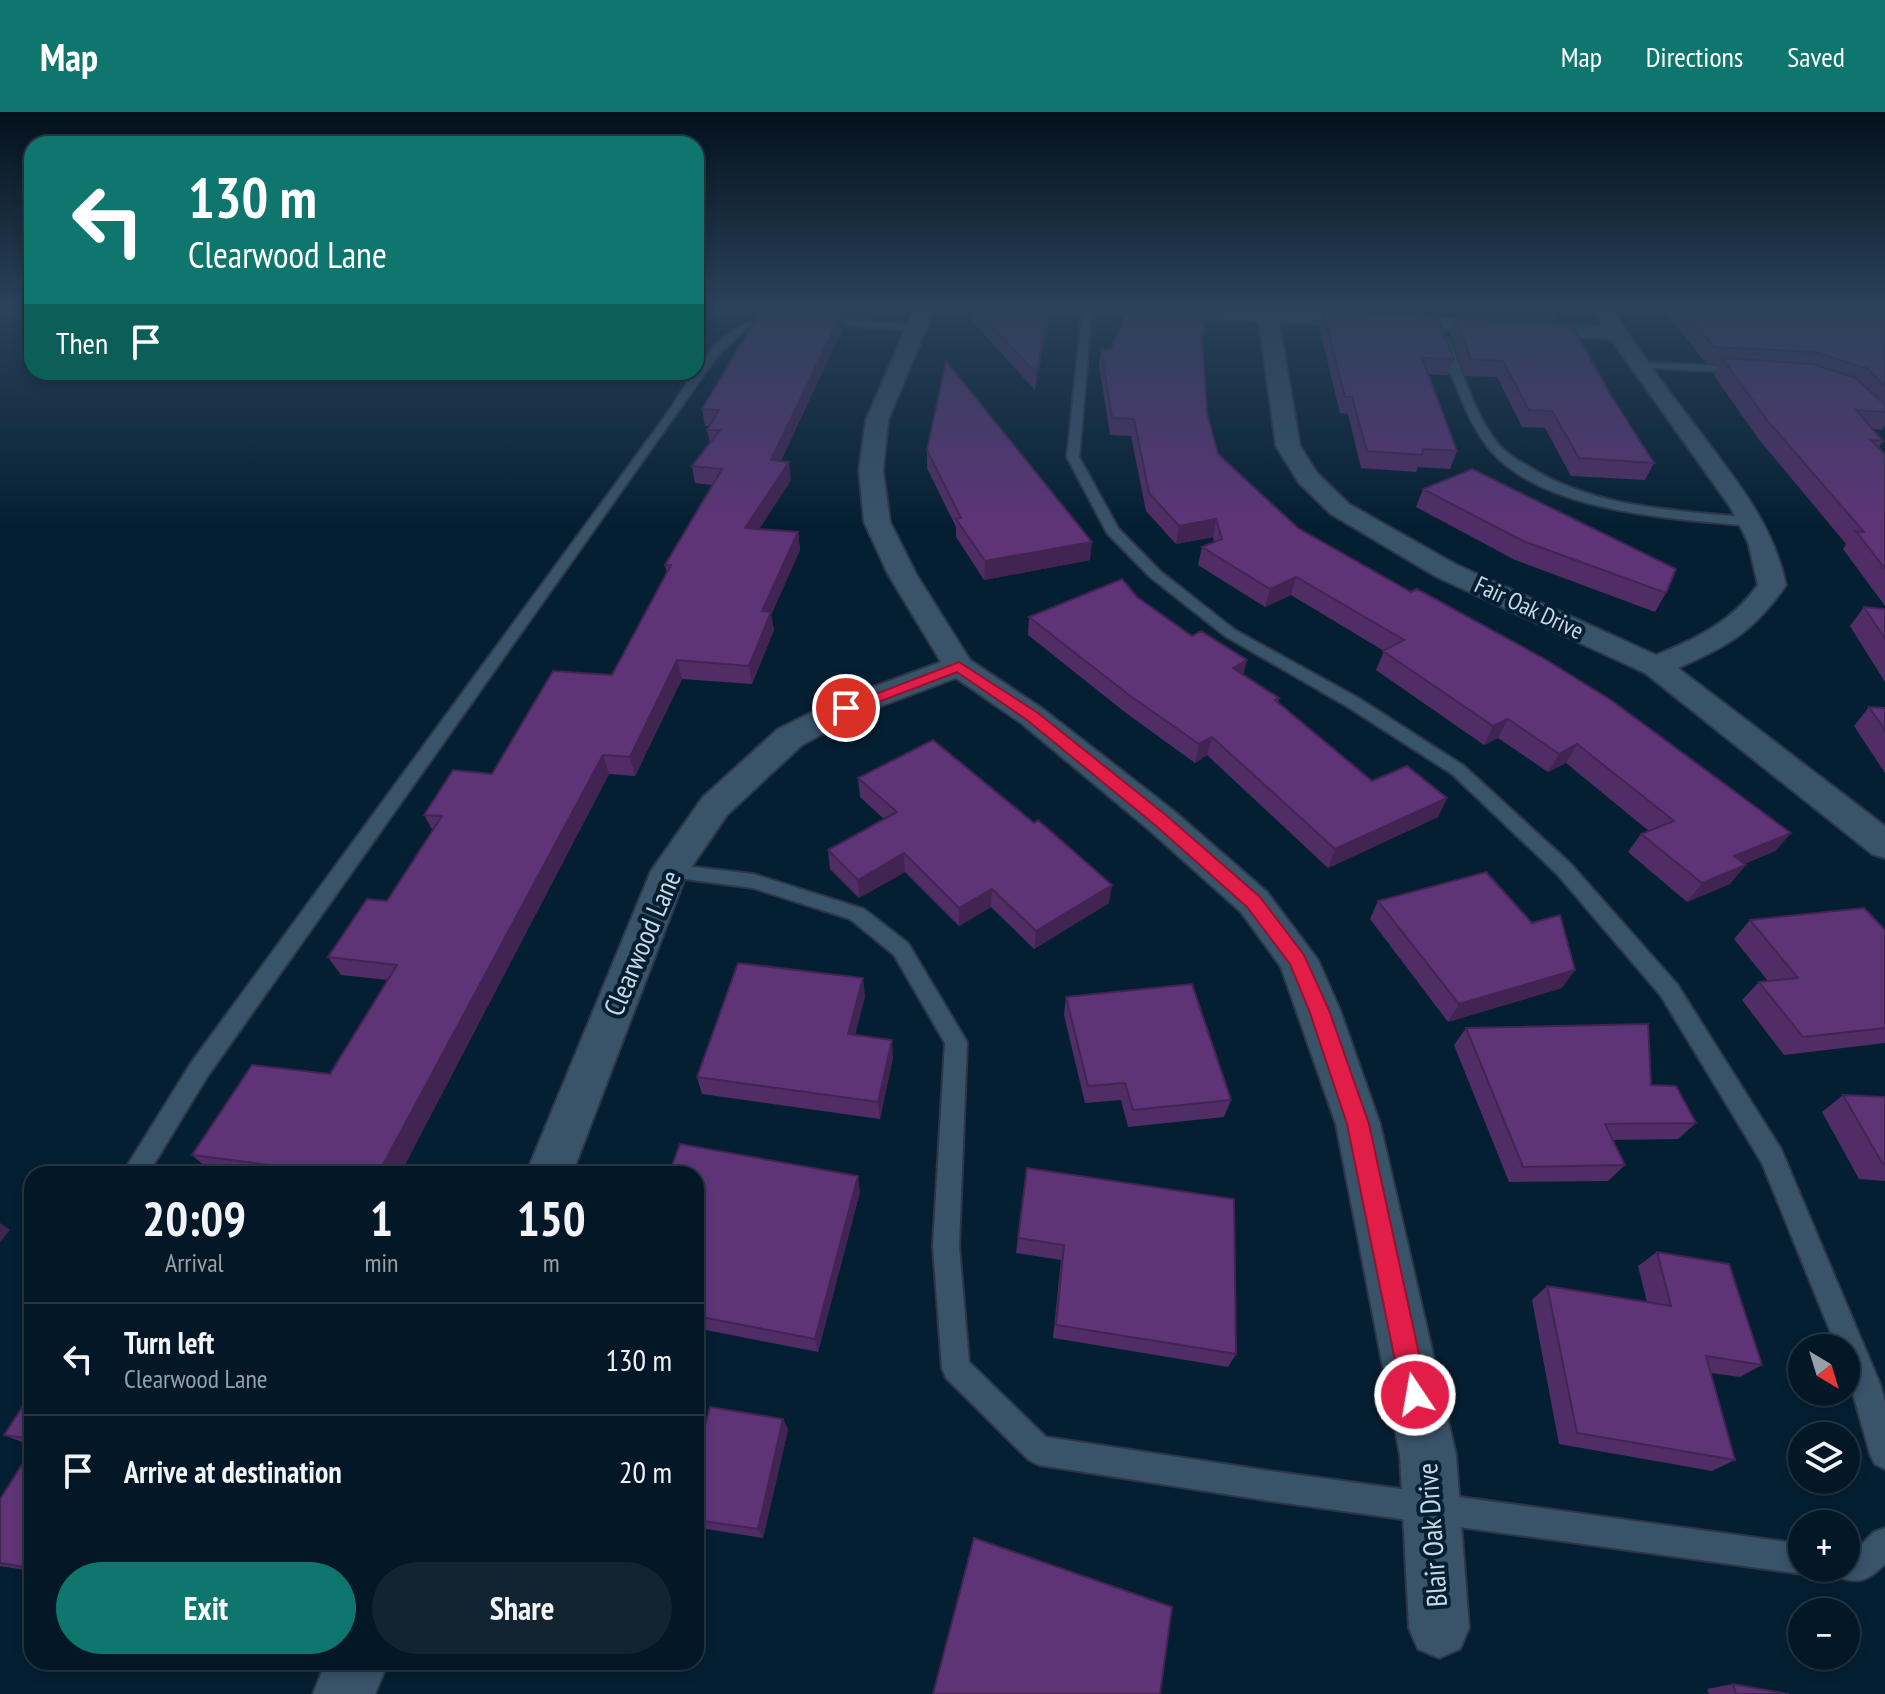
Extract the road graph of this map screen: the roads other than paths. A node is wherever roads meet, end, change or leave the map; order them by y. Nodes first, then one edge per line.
1 (894, 379) edge
2 (1080, 379) edge
3 (1278, 379) edge
4 (1460, 379) edge
5 (1647, 379) edge
6 (695, 380) edge
7 (1753, 522) junction
8 (959, 666) junction
9 (1656, 666) junction
10 (1885, 845) edge
11 (669, 871) junction
12 (139, 1166) edge
13 (552, 1166) edge
14 (1885, 1454) edge
15 (1431, 1509) junction
16 (1885, 1543) edge
17 (1788, 1557) edge
18 (1860, 1567) edge
19 (1439, 1628) dead end
20 (354, 1670) edge
21 (344, 1694) edge

1 - 8 street, Blair Oak Drive
2 - 14 lane
3 - 9 street, Fair Oak Drive
4 - 7 lane
5 - 7 street
6 - 12 lane
7 - 9 street
8 - 11 street, Clearwood Lane
8 - 15 street, Blair Oak Drive
9 - 10 street, Fair Oak Drive
11 - 13 street, Clearwood Lane
11 - 15 lane
15 - 17 lane
15 - 19 street, Blair Oak Drive
16 - 18 lane
20 - 21 street

